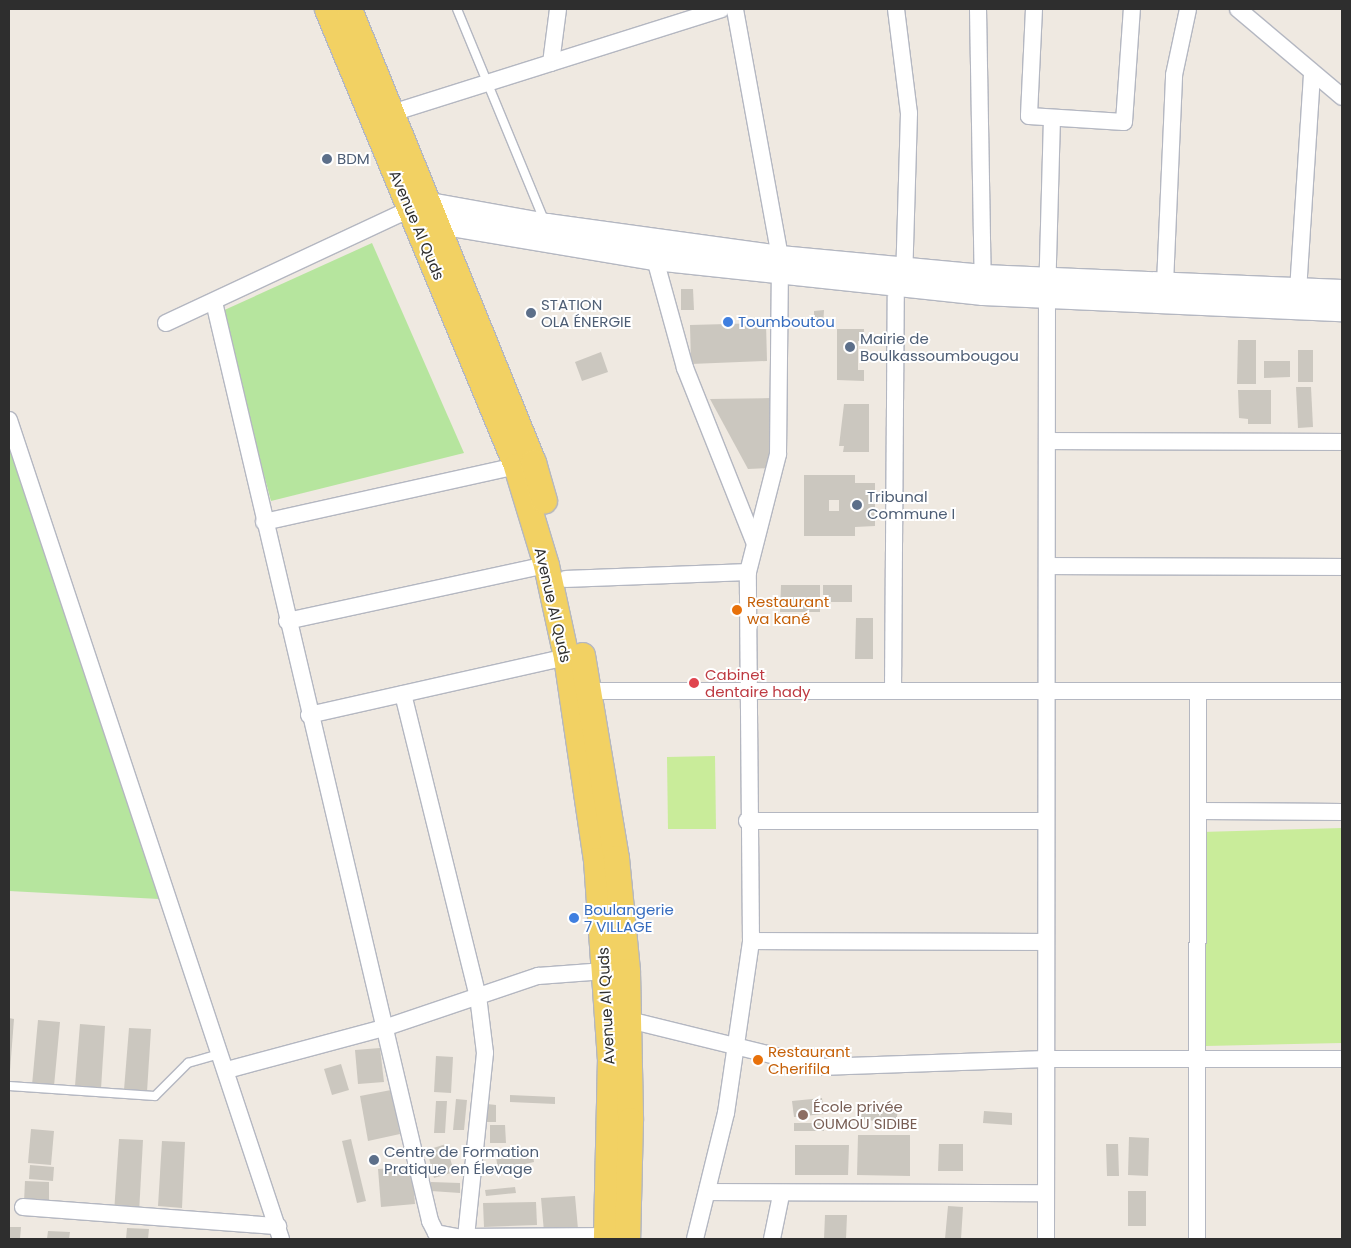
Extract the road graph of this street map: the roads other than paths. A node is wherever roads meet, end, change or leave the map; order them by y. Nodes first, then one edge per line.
1 (327, 9) edge
2 (349, 9) edge
3 (457, 9) edge
4 (558, 9) edge
5 (721, 9) edge
6 (735, 9) edge
7 (896, 9) edge
8 (978, 9) edge
9 (1034, 9) edge
10 (1132, 9) edge
11 (1188, 9) edge
12 (1238, 9) edge
13 (695, 13) edge
14 (550, 63) junction
15 (1312, 73) junction
16 (488, 83) junction
17 (1342, 97) edge
18 (392, 113) junction
19 (1052, 118) junction
20 (419, 214) junction
21 (551, 235) junction
22 (655, 259) junction
23 (780, 265) junction
24 (901, 284) junction
25 (1165, 284) junction
26 (983, 285) junction
27 (1047, 288) junction
28 (1298, 291) junction
29 (1342, 291) edge
30 (214, 302) junction
31 (1342, 310) edge
32 (166, 323) dead end
33 (9, 420) edge
34 (1046, 441) junction
35 (1342, 442) edge
36 (516, 466) junction
37 (264, 522) junction
38 (754, 541) junction
39 (546, 565) junction
40 (1046, 566) junction
41 (1342, 566) edge
42 (748, 572) junction
43 (566, 579) junction
44 (287, 622) junction
45 (566, 657) junction
46 (589, 691) junction
47 (748, 691) junction
48 (893, 691) junction
49 (1046, 691) junction
50 (1198, 691) junction
51 (1342, 691) edge
52 (403, 694) junction
53 (309, 715) junction
54 (1198, 811) junction
55 (1342, 812) edge
56 (747, 821) junction
57 (1046, 821) junction
58 (751, 942) junction
59 (1046, 942) junction
60 (605, 971) junction
61 (478, 996) junction
62 (629, 1020) junction
63 (384, 1028) junction
64 (732, 1048) junction
65 (222, 1053) junction
66 (1046, 1059) junction
67 (1197, 1059) junction
68 (1342, 1059) edge
69 (227, 1070) junction
70 (9, 1086) edge
71 (707, 1192) junction
72 (1046, 1193) junction
73 (781, 1195) junction
74 (23, 1207) dead end
75 (279, 1233) edge
76 (466, 1238) edge
77 (613, 1238) edge
78 (695, 1239) edge
79 (772, 1239) edge
80 (1046, 1239) edge
81 (1197, 1239) edge

1 - 20 main road, Avenue Al Quds
2 - 18 main road, Avenue Al Quds
3 - 16 lane
4 - 14 street
5 - 13 street
6 - 23 street
7 - 24 street
8 - 26 street
9 - 19 street
10 - 19 street
11 - 25 street
12 - 15 street
13 - 14 street
14 - 16 street
15 - 17 street
15 - 28 street
16 - 18 street
16 - 21 lane
18 - 20 main road, Avenue Al Quds
19 - 27 street
20 - 21 main road
20 - 30 street
20 - 36 main road, Avenue Al Quds
20 - 43 main road, Avenue Al Quds
21 - 22 main road
21 - 23 main road
22 - 23 main road
22 - 38 street
23 - 24 main road
23 - 38 street
24 - 26 main road
24 - 48 street
25 - 27 main road
25 - 28 main road
26 - 27 main road
27 - 31 main road
27 - 34 street
28 - 29 main road
30 - 32 street
30 - 37 street
33 - 65 street
34 - 35 street
34 - 40 street
36 - 37 street
36 - 39 main road, Avenue Al Quds
37 - 44 street
38 - 42 street
39 - 44 street
39 - 45 main road, Avenue Al Quds
40 - 41 street
40 - 49 street
42 - 43 street
42 - 47 street
43 - 46 main road, Avenue Al Quds
44 - 53 street
45 - 52 street
45 - 60 main road, Avenue Al Quds
46 - 47 street
46 - 62 main road, Avenue Al Quds
47 - 48 street
47 - 56 street
48 - 49 street
49 - 50 street
49 - 57 street
50 - 51 street
50 - 54 street
52 - 53 street
52 - 61 street
53 - 63 street
54 - 55 street
54 - 67 street
56 - 57 street
56 - 58 street
57 - 59 street
58 - 59 street
58 - 64 street
59 - 66 street
60 - 61 street
60 - 77 main road, Avenue Al Quds
61 - 63 street
61 - 76 street
62 - 64 street
62 - 77 main road, Avenue Al Quds
63 - 69 street
63 - 76 street
64 - 66 street
64 - 71 street
65 - 69 street
65 - 70 lane
66 - 67 street
66 - 72 street
67 - 68 street
67 - 81 street
69 - 75 street
71 - 73 street
71 - 78 street
72 - 73 street
72 - 80 street
73 - 79 street
74 - 75 street
76 - 77 street

